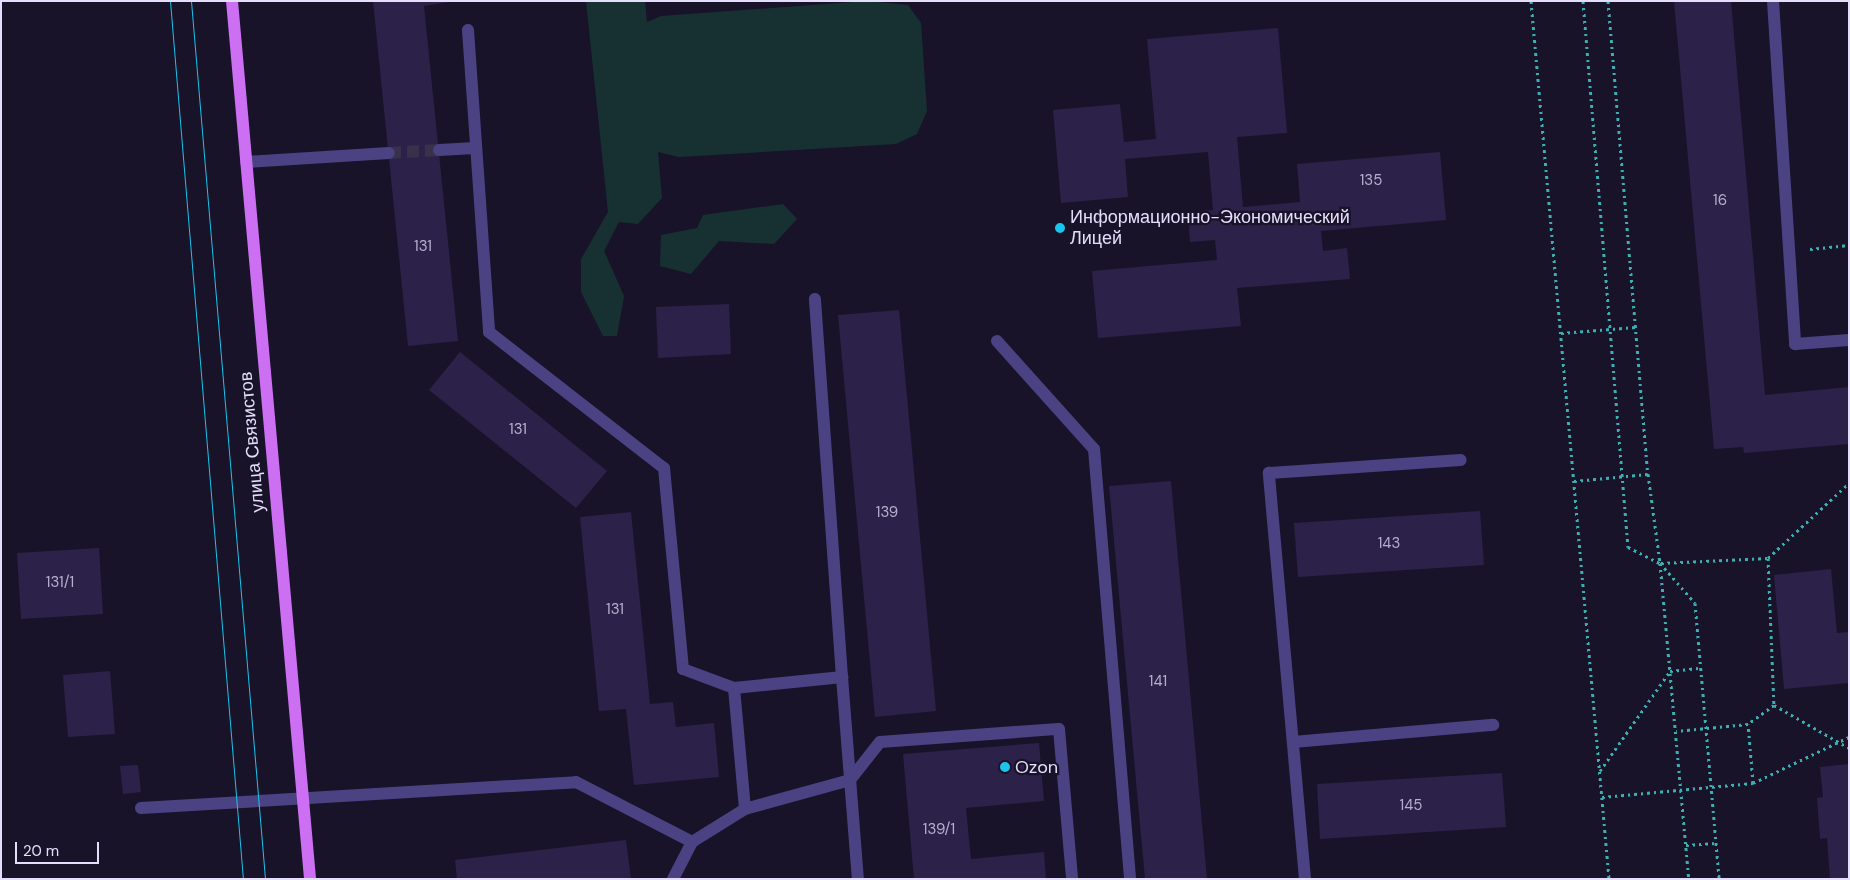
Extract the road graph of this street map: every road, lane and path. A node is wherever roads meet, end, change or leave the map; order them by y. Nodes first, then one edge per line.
1 (232, 1) edge
2 (1532, 1) edge
3 (1583, 1) edge
4 (1608, 1) edge
5 (1773, 1) edge
6 (468, 30) dead end
7 (475, 148) junction
8 (439, 150) tunnel mouth
9 (388, 153) tunnel mouth
10 (246, 162) junction
11 (1849, 245) edge
12 (1789, 251) junction
13 (815, 298) dead end
14 (1636, 327) junction
15 (1610, 329) junction
16 (1561, 333) junction
17 (1849, 340) edge
18 (997, 341) dead end
19 (1461, 460) dead end
20 (1648, 474) junction
21 (1622, 476) junction
22 (1574, 480) junction
23 (1849, 483) edge
24 (1768, 558) junction
25 (1660, 563) junction
26 (1701, 668) junction
27 (1670, 671) junction
28 (842, 677) junction
29 (734, 688) junction
30 (1774, 705) junction
31 (1748, 724) junction
32 (1493, 725) dead end
33 (1706, 728) junction
34 (1676, 731) junction
35 (1849, 737) edge
36 (1293, 742) junction
37 (1839, 742) junction
38 (1849, 748) edge
39 (1600, 771) junction
40 (850, 780) junction
41 (1753, 783) junction
42 (1711, 787) junction
43 (1681, 790) junction
44 (300, 796) junction
45 (1602, 796) junction
46 (141, 808) dead end
47 (746, 809) junction
48 (692, 842) junction
49 (1716, 843) junction
50 (1686, 845) junction
51 (310, 879) edge
52 (673, 879) edge
53 (858, 879) edge
54 (1072, 879) edge
55 (1130, 879) edge
56 (1304, 879) edge
57 (1609, 879) edge
58 (1689, 879) edge
59 (1719, 879) edge

1 - 10 main road, улица Связистов
2 - 16 path
3 - 15 path
4 - 14 path
5 - 12 lane
6 - 7 lane
7 - 8 lane
7 - 29 lane
9 - 10 lane
10 - 44 main road, улица Связистов
11 - 12 path
12 - 17 lane
13 - 28 lane
14 - 15 path
14 - 20 path
15 - 16 path
15 - 21 path
16 - 22 path
18 - 55 lane
19 - 36 lane
20 - 21 path
20 - 25 path
21 - 22 path
21 - 25 path
22 - 39 path
23 - 24 path
24 - 25 path
24 - 30 path
25 - 26 path
25 - 27 path
26 - 27 path
26 - 33 path
27 - 34 path
27 - 39 path
28 - 29 lane
28 - 40 lane
29 - 47 lane
30 - 31 path
30 - 37 path
31 - 33 path
31 - 41 path
32 - 36 lane
33 - 34 path
33 - 42 path
34 - 43 path
35 - 37 path
36 - 56 lane
37 - 38 path
37 - 41 path
39 - 45 path
40 - 47 lane
40 - 53 lane
40 - 54 lane
41 - 42 path
42 - 43 path
42 - 49 path
43 - 45 path
43 - 50 path
44 - 46 lane
44 - 48 lane
44 - 51 main road, улица Связистов
45 - 57 path
47 - 48 lane
48 - 52 lane
49 - 50 path
49 - 59 path
50 - 58 path

